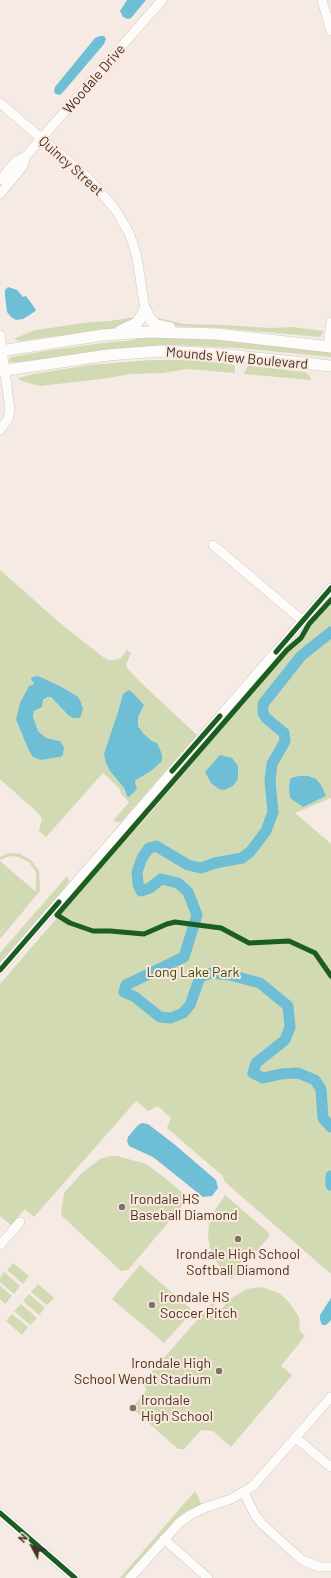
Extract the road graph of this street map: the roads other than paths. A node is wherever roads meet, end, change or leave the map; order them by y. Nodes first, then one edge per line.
1 (162, 0) edge
2 (322, 0) edge
3 (331, 31) edge
4 (0, 103) edge
5 (42, 138) junction
6 (26, 157) junction
7 (0, 180) edge
8 (0, 194) edge
9 (145, 309) junction
10 (331, 322) edge
11 (217, 334) junction
12 (0, 335) edge
13 (103, 336) junction
14 (330, 346) edge
15 (1, 351) edge
16 (331, 366) edge
17 (2, 371) edge
18 (0, 430) edge
19 (214, 545) dead end
20 (331, 588) edge
21 (303, 622) junction
22 (0, 970) edge
23 (20, 1222) dead end
24 (0, 1245) edge
25 (331, 1397) edge
26 (296, 1438) junction
27 (331, 1467) edge
28 (244, 1493) junction
29 (0, 1513) edge
30 (164, 1539) junction
31 (331, 1567) edge
32 (75, 1578) edge
33 (130, 1578) edge
34 (208, 1578) edge

1 - 5 street, Woodale Drive
2 - 3 street
4 - 5 street, Quincy Street
5 - 6 street, Woodale Drive
5 - 9 street, Quincy Street
6 - 7 street, Woodale Drive
6 - 8 street, Woodale Drive
9 - 11 main road
9 - 13 main road
10 - 14 street
11 - 13 main road, Mounds View Boulevard
11 - 14 main road, Mounds View Boulevard
12 - 15 street
13 - 15 main road, Mounds View Boulevard
15 - 17 street
16 - 17 main road, Mounds View Boulevard
17 - 18 street
19 - 21 street
20 - 21 street
21 - 22 street
23 - 24 street
25 - 26 street
26 - 27 street
26 - 28 street
28 - 30 street
28 - 31 street
29 - 32 street
30 - 33 street
30 - 34 street

